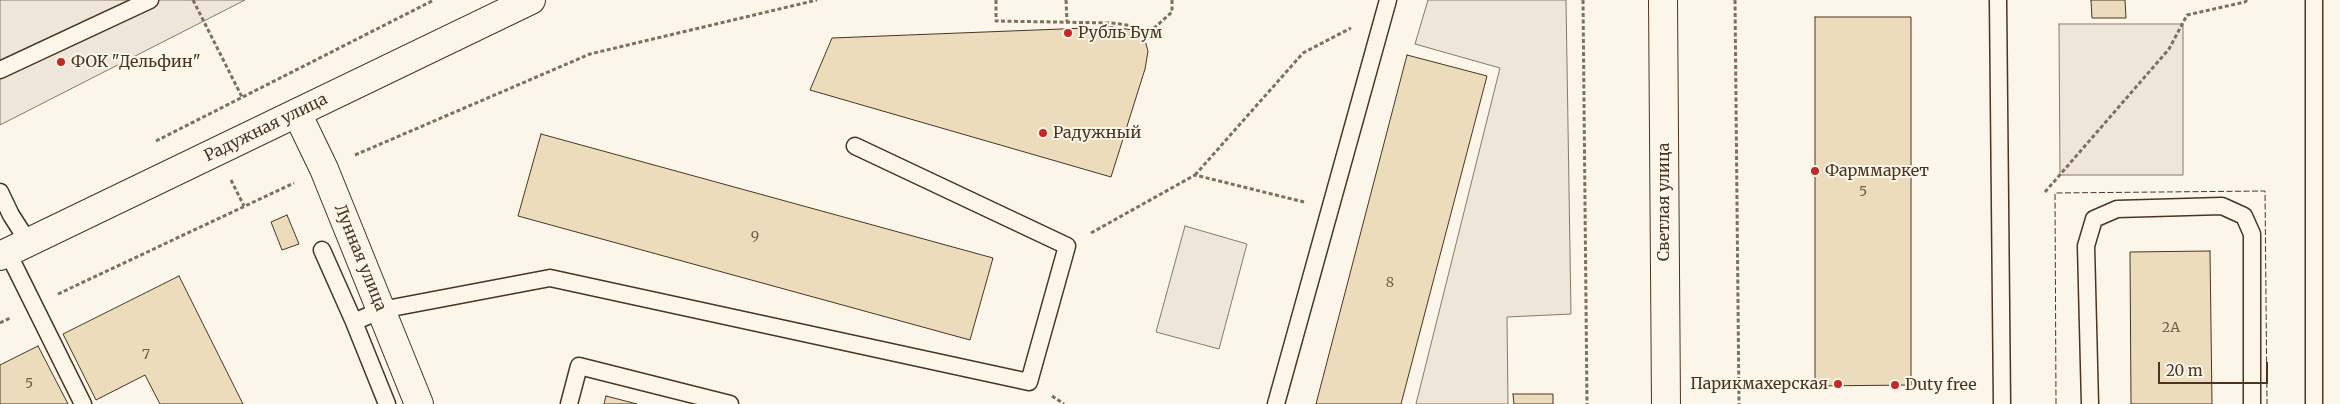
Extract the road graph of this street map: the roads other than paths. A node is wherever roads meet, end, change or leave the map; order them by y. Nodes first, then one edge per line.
1 (150, 0) edge
2 (531, 0) edge
3 (1663, 0) edge
4 (1998, 0) edge
5 (2314, 0) edge
6 (1387, 5) edge
7 (0, 70) edge
8 (297, 113) junction
9 (855, 146) dead end
10 (0, 192) edge
11 (322, 250) dead end
12 (12, 251) edge
13 (381, 310) junction
14 (354, 322) junction
15 (83, 404) edge
16 (386, 404) edge
17 (419, 404) edge
18 (569, 404) edge
19 (730, 404) edge
20 (1276, 404) edge
21 (1666, 404) edge
22 (2002, 404) edge
23 (2090, 404) edge
24 (2252, 404) edge
25 (2314, 404) edge

1 - 7 lane
2 - 8 street, Радужная улица
3 - 21 street, Светлая улица
4 - 22 lane
5 - 25 lane
6 - 20 lane
8 - 12 street, Радужная улица
8 - 13 street, Лунная улица
9 - 13 lane
10 - 12 lane
11 - 14 lane
12 - 15 lane
13 - 14 lane
13 - 17 street, Лунная улица
14 - 16 lane
18 - 19 lane
23 - 24 lane

